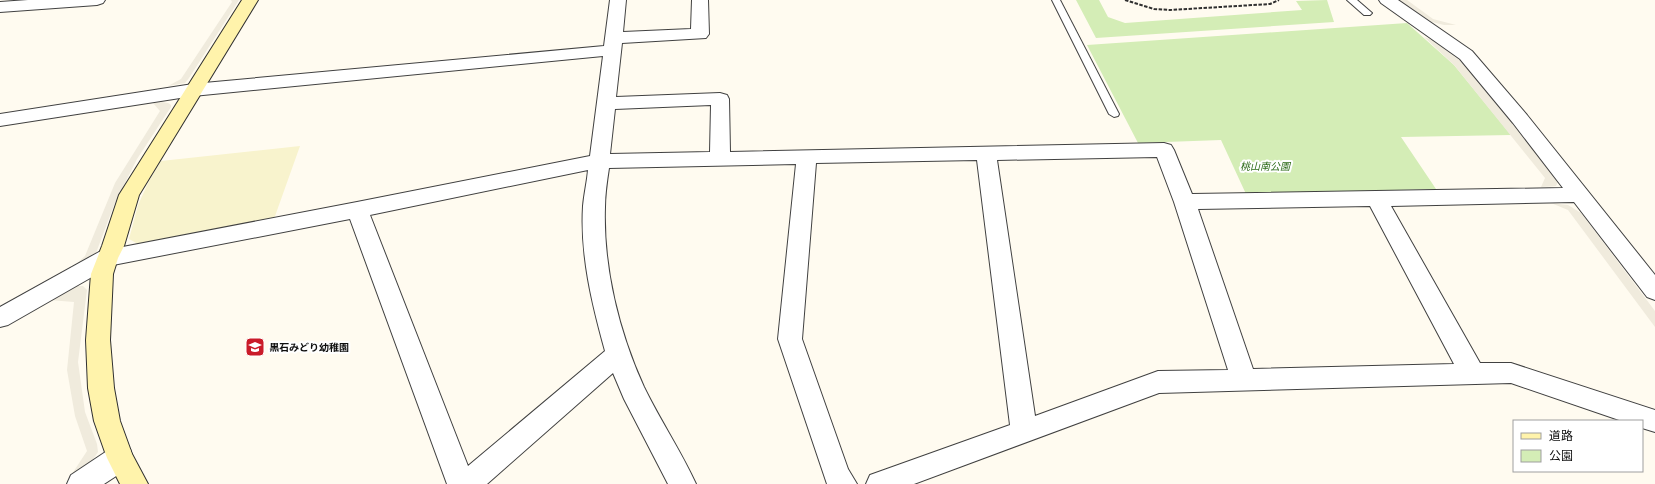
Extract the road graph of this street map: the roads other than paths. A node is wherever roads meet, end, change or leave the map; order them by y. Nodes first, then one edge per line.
1 (97, 0) edge
2 (250, 0) edge
3 (618, 0) edge
4 (700, 0) edge
5 (1056, 0) edge
6 (1352, 0) edge
7 (1387, 0) edge
8 (0, 7) edge
9 (1367, 13) dead end
10 (614, 44) junction
11 (193, 90) junction
12 (606, 103) junction
13 (1114, 114) dead end
14 (0, 120) edge
15 (986, 154) junction
16 (807, 156) junction
17 (720, 158) junction
18 (599, 161) junction
19 (1579, 195) junction
20 (1377, 200) junction
21 (1185, 202) junction
22 (357, 210) junction
23 (107, 258) junction
24 (1655, 291) edge
25 (0, 318) edge
26 (618, 354) junction
27 (1472, 373) junction
28 (1244, 380) junction
29 (1655, 421) edge
30 (1024, 431) junction
31 (120, 458) junction
32 (81, 484) edge
33 (134, 484) edge
34 (461, 484) edge
35 (467, 484) edge
36 (682, 484) edge
37 (843, 484) edge
38 (880, 484) edge

1 - 8 street
2 - 11 street
3 - 10 street
4 - 10 street
5 - 13 lane
6 - 9 lane
7 - 19 street
10 - 11 street
10 - 12 street
11 - 14 street
11 - 23 street
12 - 17 street
12 - 18 street
15 - 16 street
15 - 21 street
15 - 30 street
16 - 17 street
16 - 37 street
17 - 18 street
18 - 22 street
18 - 26 street
19 - 20 street
19 - 24 street
20 - 21 street
20 - 27 street
21 - 28 street
22 - 23 street
22 - 34 street
23 - 25 street
23 - 31 street
26 - 35 street
26 - 36 street
27 - 28 street
27 - 29 street
28 - 30 street
30 - 38 street
31 - 32 street
31 - 33 street

